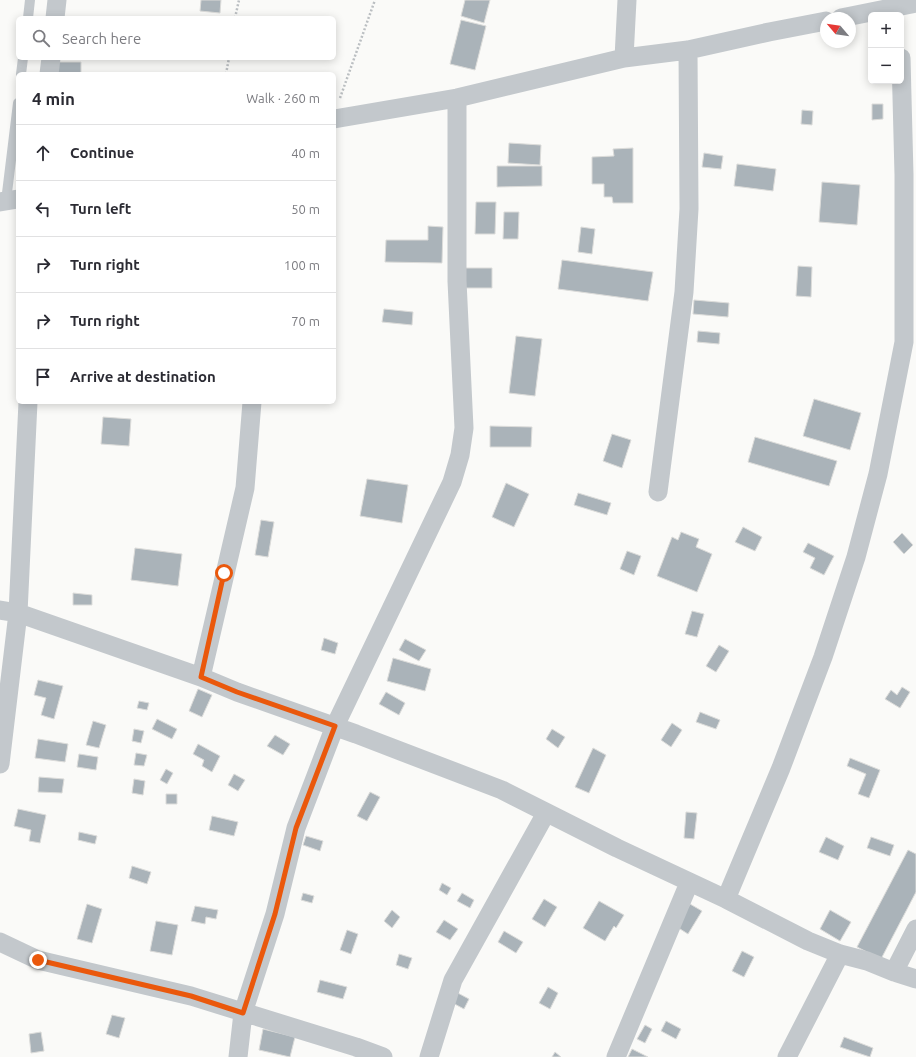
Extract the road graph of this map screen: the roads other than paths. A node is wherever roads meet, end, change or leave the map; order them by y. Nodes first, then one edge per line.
1 (30, 0) edge
2 (57, 0) edge
3 (627, 0) edge
4 (905, 8) edge
5 (28, 16) edge
6 (55, 16) edge
7 (856, 16) edge
8 (820, 22) edge
9 (688, 50) junction
10 (624, 58) junction
11 (23, 60) edge
12 (51, 60) edge
13 (22, 72) edge
14 (49, 72) edge
15 (902, 84) edge
16 (457, 98) junction
17 (337, 110) edge
18 (16, 123) edge
19 (8, 201) edge
20 (28, 404) edge
21 (252, 404) edge
22 (658, 492) dead end
23 (9, 612) edge
24 (201, 677) junction
25 (335, 726) junction
26 (0, 764) edge
27 (546, 813) junction
28 (689, 883) junction
29 (726, 899) junction
30 (916, 930) edge
31 (0, 942) edge
32 (840, 954) junction
33 (894, 972) junction
34 (916, 979) edge
35 (243, 1013) junction
36 (238, 1057) edge
37 (383, 1057) edge
38 (429, 1057) edge
39 (616, 1057) edge
40 (787, 1057) edge

1 - 5 lane
2 - 6 street
3 - 10 street
4 - 7 street
8 - 9 street
9 - 10 street
9 - 22 street
10 - 16 street
11 - 13 lane
12 - 14 street
15 - 29 street
16 - 17 street
16 - 25 street
18 - 19 lane
20 - 23 street
21 - 24 street
23 - 24 street
23 - 26 street
24 - 25 street
25 - 27 street
25 - 35 street
27 - 28 street
27 - 38 street
28 - 29 street
28 - 39 street
29 - 32 street
30 - 33 street
31 - 35 street
32 - 33 street
32 - 40 street
33 - 34 street
35 - 36 street
35 - 37 street

